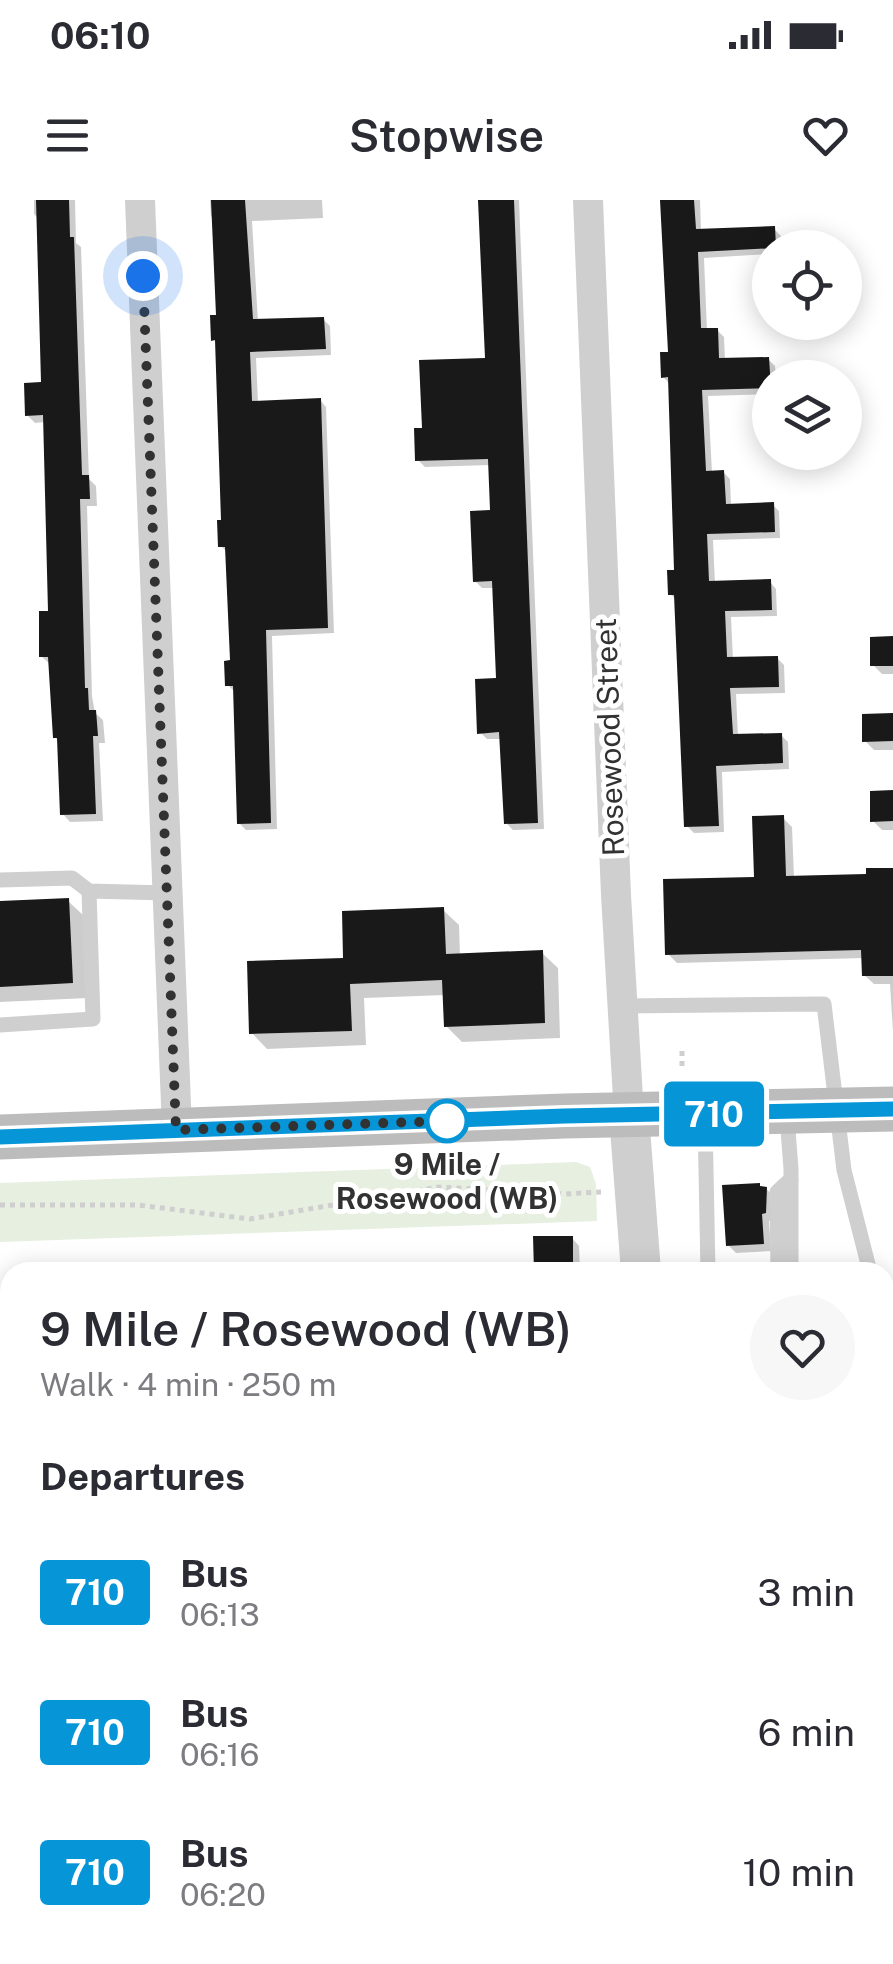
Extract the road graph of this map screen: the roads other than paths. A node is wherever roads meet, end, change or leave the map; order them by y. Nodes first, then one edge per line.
1 (140, 200) edge
2 (588, 200) edge
3 (0, 880) edge
4 (90, 891) junction
5 (167, 892) junction
6 (622, 1006) junction
7 (0, 1025) edge
8 (893, 1109) edge
9 (836, 1110) junction
10 (787, 1111) junction
11 (705, 1114) junction
12 (629, 1115) junction
13 (176, 1130) junction
14 (0, 1137) edge
15 (791, 1180) junction
16 (641, 1262) edge
17 (708, 1262) edge
18 (778, 1262) edge
19 (790, 1262) edge
20 (867, 1262) edge

1 - 5 street
2 - 6 street, Rosewood Street
3 - 4 lane
4 - 5 lane
4 - 7 lane
5 - 13 street
6 - 9 lane
6 - 12 street, Rosewood Street
8 - 9 main road
9 - 10 main road
9 - 20 lane
10 - 11 main road
10 - 15 lane
11 - 12 main road
11 - 17 lane
12 - 13 main road
12 - 16 street, Rosewood Street
13 - 14 main road
15 - 18 lane
15 - 19 lane

